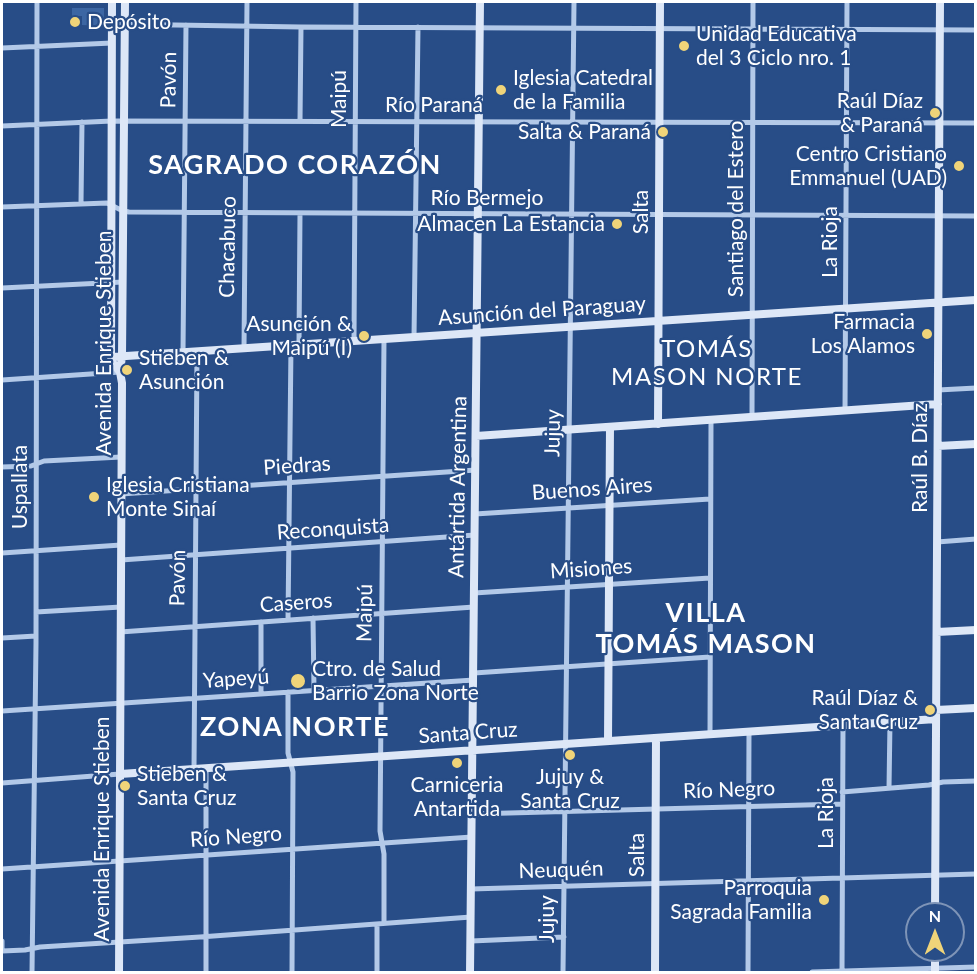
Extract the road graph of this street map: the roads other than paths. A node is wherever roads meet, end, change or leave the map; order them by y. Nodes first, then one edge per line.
1 (37, 2) edge
2 (112, 2) edge
3 (125, 2) edge
4 (247, 2) edge
5 (357, 2) edge
6 (480, 2) edge
7 (574, 2) edge
8 (660, 2) edge
9 (753, 2) edge
10 (847, 2) edge
11 (940, 2) edge
12 (112, 24) junction
13 (125, 24) junction
14 (186, 25) junction
15 (247, 26) junction
16 (301, 27) junction
17 (356, 27) junction
18 (418, 27) junction
19 (480, 27) junction
20 (574, 28) junction
21 (660, 28) junction
22 (753, 29) junction
23 (847, 29) junction
24 (940, 29) junction
25 (975, 30) edge
26 (112, 43) junction
27 (37, 45) junction
28 (2, 48) edge
29 (112, 121) junction
30 (124, 121) junction
31 (185, 121) junction
32 (246, 121) junction
33 (300, 121) junction
34 (356, 121) junction
35 (82, 122) junction
36 (417, 122) junction
37 (479, 122) junction
38 (573, 122) junction
39 (660, 122) junction
40 (752, 122) junction
41 (847, 123) junction
42 (940, 123) junction
43 (975, 123) edge
44 (37, 124) junction
45 (2, 126) edge
46 (81, 203) junction
47 (37, 205) junction
48 (112, 205) junction
49 (2, 207) edge
50 (123, 211) junction
51 (184, 213) junction
52 (245, 213) junction
53 (300, 213) junction
54 (355, 213) junction
55 (416, 214) junction
56 (478, 214) junction
57 (572, 214) junction
58 (659, 215) junction
59 (752, 215) junction
60 (846, 216) junction
61 (939, 216) junction
62 (975, 216) edge
63 (123, 282) junction
64 (111, 283) junction
65 (37, 286) junction
66 (2, 288) edge
67 (975, 300) edge
68 (939, 303) junction
69 (846, 309) junction
70 (752, 315) junction
71 (659, 322) junction
72 (571, 327) junction
73 (477, 333) junction
74 (414, 337) junction
75 (384, 339) junction
76 (354, 341) junction
77 (295, 345) junction
78 (244, 348) junction
79 (197, 351) junction
80 (183, 352) junction
81 (122, 356) junction
82 (111, 357) junction
83 (120, 372) junction
84 (37, 378) junction
85 (2, 380) edge
86 (975, 388) edge
87 (938, 390) junction
88 (938, 404) junction
89 (845, 411) junction
90 (752, 417) junction
91 (711, 420) junction
92 (658, 424) junction
93 (610, 427) junction
94 (570, 430) junction
95 (476, 436) junction
96 (975, 444) edge
97 (938, 446) junction
98 (121, 457) junction
99 (36, 463) junction
100 (2, 467) edge
101 (476, 470) junction
102 (383, 477) junction
103 (289, 483) junction
104 (196, 489) junction
105 (121, 494) junction
106 (711, 499) junction
107 (610, 506) junction
108 (569, 508) junction
109 (475, 514) junction
110 (475, 535) junction
111 (975, 539) edge
112 (382, 542) junction
113 (937, 542) junction
114 (121, 545) junction
115 (289, 548) junction
116 (36, 551) junction
117 (2, 553) edge
118 (195, 555) junction
119 (121, 560) junction
120 (710, 578) junction
121 (609, 584) junction
122 (568, 587) junction
123 (474, 592) junction
124 (121, 607) junction
125 (474, 607) junction
126 (36, 612) junction
127 (382, 614) junction
128 (313, 618) junction
129 (288, 620) junction
130 (261, 622) junction
131 (194, 627) junction
132 (975, 630) edge
133 (120, 632) junction
134 (937, 632) junction
135 (36, 636) junction
136 (2, 638) edge
137 (710, 657) junction
138 (609, 664) junction
139 (567, 667) junction
140 (474, 676) junction
141 (381, 686) junction
142 (314, 690) junction
143 (288, 692) junction
144 (261, 694) junction
145 (194, 698) junction
146 (120, 703) junction
147 (975, 708) edge
148 (35, 709) junction
149 (2, 711) edge
150 (936, 715) junction
151 (890, 722) junction
152 (843, 726) junction
153 (749, 732) junction
154 (710, 735) junction
155 (656, 738) junction
156 (608, 741) junction
157 (566, 744) junction
158 (473, 750) junction
159 (380, 757) junction
160 (290, 763) junction
161 (206, 768) junction
162 (194, 769) junction
163 (120, 774) junction
164 (34, 780) junction
165 (975, 781) edge
166 (2, 783) edge
167 (936, 783) junction
168 (889, 788) junction
169 (842, 792) junction
170 (842, 804) junction
171 (749, 806) junction
172 (656, 809) junction
173 (565, 812) junction
174 (472, 814) junction
175 (472, 837) junction
176 (382, 843) junction
177 (292, 849) junction
178 (206, 856) junction
179 (119, 861) junction
180 (33, 866) junction
181 (2, 869) edge
182 (975, 874) edge
183 (935, 876) junction
184 (842, 879) junction
185 (748, 881) junction
186 (655, 884) junction
187 (564, 887) junction
188 (471, 889) junction
189 (935, 902) edge
190 (471, 917) junction
191 (384, 923) junction
192 (377, 924) junction
193 (292, 930) junction
194 (206, 936) junction
195 (564, 937) junction
196 (2, 941) edge
197 (471, 941) junction
198 (119, 942) junction
199 (33, 948) junction
200 (2, 951) edge
201 (975, 967) edge
202 (935, 970) edge
203 (32, 972) edge
204 (119, 972) edge
205 (206, 972) edge
206 (292, 972) edge
207 (377, 972) edge
208 (470, 972) edge
209 (563, 972) edge
210 (655, 972) edge
211 (748, 972) edge
212 (812, 972) edge
213 (842, 972) edge

1 - 27 street, Uspallata
2 - 12 main road, Avenida Enrique Stieben
3 - 13 main road, Avenida Enrique Stieben
4 - 15 street, Chacabuco
5 - 17 street, Maipú
6 - 19 main road, Antártida Argentina
7 - 20 street, Jujuy
8 - 21 main road, Salta
9 - 22 street, Santiago del Estero
10 - 23 street, La Rioja
11 - 24 main road, Raúl B. Díaz
12 - 13 street
12 - 26 main road, Avenida Enrique Stieben
13 - 14 street
13 - 30 main road, Avenida Enrique Stieben
14 - 15 street
14 - 31 street, Pavón
15 - 16 street
15 - 32 street, Chacabuco
16 - 17 street
16 - 33 street
17 - 18 street
17 - 34 street, Maipú
18 - 19 street
18 - 36 street
19 - 20 street
19 - 37 main road, Antártida Argentina
20 - 21 street
20 - 38 street, Jujuy
21 - 22 street
21 - 39 main road, Salta
22 - 23 street
22 - 40 street, Santiago del Estero
23 - 24 street
23 - 41 street, La Rioja
24 - 25 street
24 - 42 main road, Raúl B. Díaz
26 - 27 street
26 - 29 main road, Avenida Enrique Stieben
27 - 28 street
27 - 44 street, Uspallata
29 - 30 street, Río Paraná
29 - 35 street, Río Paraná
29 - 48 main road, Avenida Enrique Stieben
30 - 31 street, Río Paraná
30 - 50 main road, Avenida Enrique Stieben
31 - 32 street, Río Paraná
31 - 51 street, Pavón
32 - 33 street, Río Paraná
32 - 52 street, Chacabuco
33 - 34 street, Río Paraná
34 - 36 street, Río Paraná
34 - 54 street, Maipú
35 - 44 street, Río Paraná
35 - 46 street
36 - 37 street, Río Paraná
36 - 55 street
37 - 38 street, Río Paraná
37 - 56 main road, Antártida Argentina
38 - 39 street, Río Paraná
38 - 57 street, Jujuy
39 - 40 street, Río Paraná
39 - 58 main road, Salta
40 - 41 street, Río Paraná
40 - 59 street, Santiago del Estero
41 - 42 street, Río Paraná
41 - 60 street, La Rioja
42 - 43 street, Río Paraná
42 - 61 main road, Raúl B. Díaz
44 - 45 street, Río Paraná
44 - 47 street, Uspallata
46 - 47 street, Río Bermejo
46 - 48 street, Río Bermejo
47 - 49 street, Río Bermejo
47 - 65 street, Uspallata
48 - 50 street, Río Bermejo
48 - 64 main road, Avenida Enrique Stieben
50 - 51 street, Río Bermejo
50 - 63 main road, Avenida Enrique Stieben
51 - 52 street, Río Bermejo
51 - 80 street, Pavón
52 - 53 street, Río Bermejo
52 - 78 street, Chacabuco
53 - 54 street, Río Bermejo
53 - 77 street
54 - 55 street, Río Bermejo
54 - 76 street, Maipú
55 - 56 street, Río Bermejo
55 - 74 street
56 - 57 street, Río Bermejo
56 - 73 main road, Antártida Argentina
57 - 58 street, Río Bermejo
57 - 72 street, Jujuy
58 - 59 street, Río Bermejo
58 - 71 main road, Salta
59 - 60 street, Río Bermejo
59 - 70 street, Santiago del Estero
60 - 61 street, Río Bermejo
60 - 69 street, La Rioja
61 - 62 street, Río Bermejo
61 - 68 main road, Raúl B. Díaz
63 - 64 street
63 - 81 main road, Avenida Enrique Stieben
64 - 65 street
64 - 82 main road, Avenida Enrique Stieben
65 - 66 street
65 - 84 street, Uspallata
67 - 68 main road, Asunción del Paraguay
68 - 69 main road, Asunción del Paraguay
68 - 87 main road, Raúl B. Díaz
69 - 70 main road, Asunción del Paraguay
69 - 89 street, La Rioja
70 - 71 main road, Asunción del Paraguay
70 - 90 street, Santiago del Estero
71 - 72 main road, Asunción del Paraguay
71 - 92 main road, Salta
72 - 73 main road, Asunción del Paraguay
72 - 94 street, Jujuy
73 - 74 main road, Asunción del Paraguay
73 - 95 main road, Antártida Argentina
74 - 75 main road, Asunción del Paraguay
75 - 76 main road, Asunción del Paraguay
75 - 102 street, Maipú
76 - 77 main road, Asunción del Paraguay
77 - 78 main road, Asunción del Paraguay
77 - 103 street
78 - 79 main road, Asunción del Paraguay
79 - 80 main road, Asunción del Paraguay
79 - 104 street, Pavón
80 - 81 main road, Asunción del Paraguay
81 - 82 main road, Asunción del Paraguay
81 - 83 main road, Avenida Enrique Stieben
82 - 83 main road
83 - 84 street
83 - 98 main road, Avenida Enrique Stieben
84 - 85 street
84 - 99 street, Uspallata
86 - 87 street
87 - 88 main road, Raúl B. Díaz
88 - 89 main road
88 - 97 main road, Raúl B. Díaz
89 - 90 main road
90 - 91 main road
91 - 92 main road
91 - 106 street
92 - 93 main road
93 - 94 main road
93 - 107 main road
94 - 95 main road
94 - 108 street, Jujuy
95 - 101 main road, Antártida Argentina
96 - 97 main road
97 - 113 main road, Raúl B. Díaz
98 - 99 street
98 - 105 main road, Avenida Enrique Stieben
99 - 100 street
99 - 116 street, Uspallata
101 - 102 street, Piedras
101 - 109 main road, Antártida Argentina
102 - 103 street, Piedras
102 - 112 street, Maipú
103 - 104 street, Piedras
103 - 115 street
104 - 105 street, Piedras
104 - 118 street, Pavón
105 - 114 main road, Avenida Enrique Stieben
106 - 107 street, Buenos Aires
106 - 120 street
107 - 108 street, Buenos Aires
107 - 121 main road
108 - 109 street, Buenos Aires
108 - 122 street, Jujuy
109 - 110 main road, Antártida Argentina
110 - 112 street, Reconquista
110 - 123 main road, Antártida Argentina
111 - 113 street
112 - 115 street, Reconquista
112 - 127 street, Maipú
113 - 134 main road, Raúl B. Díaz
114 - 116 street
114 - 119 main road, Avenida Enrique Stieben
115 - 118 street, Reconquista
115 - 129 street
116 - 117 street
116 - 126 street, Uspallata
118 - 119 street, Reconquista
118 - 131 street, Pavón
119 - 124 main road, Avenida Enrique Stieben
120 - 121 street, Misiones
120 - 137 street
121 - 122 street, Misiones
121 - 138 main road
122 - 123 street, Misiones
122 - 139 street, Jujuy
123 - 125 main road, Antártida Argentina
124 - 126 street
124 - 133 main road, Avenida Enrique Stieben
125 - 127 street, Caseros
125 - 140 main road, Antártida Argentina
126 - 135 street, Uspallata
127 - 128 street, Caseros
127 - 141 street, Maipú
128 - 129 street, Caseros
128 - 142 street
129 - 130 street, Caseros
130 - 131 street, Caseros
130 - 144 street
131 - 133 street, Caseros
131 - 145 street, Pavón
132 - 134 main road
133 - 146 main road, Avenida Enrique Stieben
134 - 150 main road, Raúl B. Díaz
135 - 136 street
135 - 148 street, Uspallata
137 - 138 street, Yapeyú
137 - 154 street
138 - 139 street, Yapeyú
138 - 156 main road
139 - 140 street, Yapeyú
139 - 157 street, Jujuy
140 - 141 street, Yapeyú
140 - 158 main road, Antártida Argentina
141 - 142 street, Yapeyú
141 - 159 street, Maipú
142 - 143 street, Yapeyú
143 - 144 street, Yapeyú
143 - 160 street
144 - 145 street, Yapeyú
145 - 146 street, Yapeyú
145 - 162 street, Pavón
146 - 148 street, Yapeyú
146 - 163 main road, Avenida Enrique Stieben
147 - 150 main road, Santa Cruz
148 - 149 street, Yapeyú
148 - 164 street, Uspallata
150 - 151 main road, Santa Cruz
150 - 167 main road, Raúl B. Díaz
151 - 152 main road, Santa Cruz
151 - 168 street
152 - 153 main road, Santa Cruz
152 - 169 street, La Rioja
153 - 154 main road, Santa Cruz
153 - 171 street
154 - 155 main road, Santa Cruz
155 - 156 main road, Santa Cruz
155 - 172 main road, Salta
156 - 157 main road, Santa Cruz
157 - 158 main road, Santa Cruz
157 - 173 street, Jujuy
158 - 159 main road, Santa Cruz
158 - 174 main road, Antártida Argentina
159 - 160 main road, Santa Cruz
159 - 176 street, Maipú
160 - 161 main road, Santa Cruz
160 - 177 street
161 - 162 main road, Santa Cruz
161 - 178 street
162 - 163 main road, Santa Cruz
163 - 164 street, Santa Cruz
163 - 179 main road, Avenida Enrique Stieben
164 - 166 street, Santa Cruz
164 - 180 street, Uspallata
165 - 167 street
167 - 168 street
167 - 183 main road, Raúl B. Díaz
168 - 169 street
169 - 170 street, La Rioja
170 - 171 street, Río Negro
170 - 184 street, La Rioja
171 - 172 street, Río Negro
171 - 185 street
172 - 173 street, Río Negro
172 - 186 main road, Salta
173 - 174 street, Río Negro
173 - 187 street, Jujuy
174 - 175 main road, Antártida Argentina
175 - 176 street, Río Negro
175 - 188 main road, Antártida Argentina
176 - 177 street, Río Negro
176 - 191 street, Maipú
177 - 178 street, Río Negro
177 - 193 street
178 - 179 street, Río Negro
178 - 194 street
179 - 180 street, Río Negro
179 - 198 main road, Avenida Enrique Stieben
180 - 181 street, Río Negro
180 - 199 street, Uspallata
182 - 183 street, Neuquén
183 - 184 street, Neuquén
183 - 189 main road, Raúl B. Díaz
184 - 185 street, Neuquén
184 - 213 street, La Rioja
185 - 186 street, Neuquén
185 - 211 street
186 - 187 street, Neuquén
186 - 210 main road, Salta
187 - 188 street, Neuquén
187 - 195 street, Jujuy
188 - 190 main road, Antártida Argentina
190 - 191 street
190 - 197 main road, Antártida Argentina
191 - 192 street
192 - 193 street
192 - 207 street
193 - 194 street
193 - 206 street
194 - 198 street
194 - 205 street
195 - 197 street
195 - 209 street, Jujuy
196 - 200 street
197 - 208 main road, Antártida Argentina
198 - 199 street
198 - 204 main road, Avenida Enrique Stieben
199 - 200 street
199 - 203 street, Uspallata
201 - 202 street
202 - 213 street
212 - 213 street

